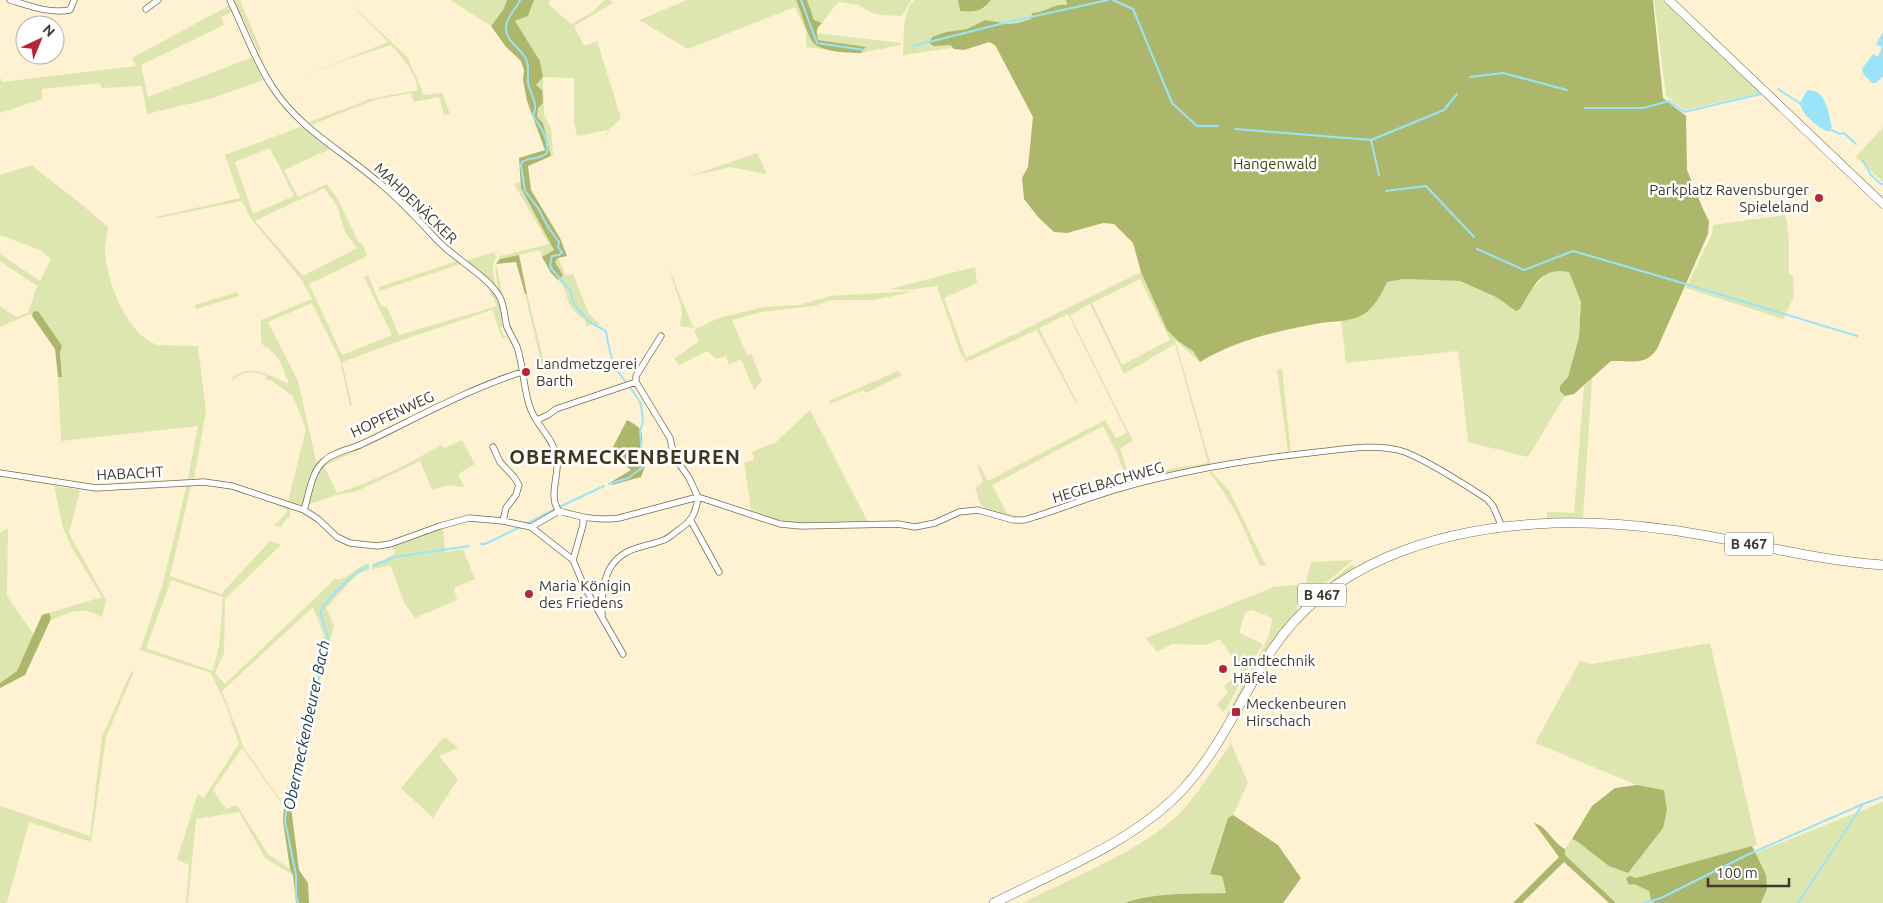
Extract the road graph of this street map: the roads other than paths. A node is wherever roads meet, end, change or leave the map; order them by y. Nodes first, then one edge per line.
1 (10, 0) edge
2 (74, 0) edge
3 (158, 0) edge
4 (230, 0) edge
5 (1668, 0) edge
6 (146, 9) dead end
7 (1883, 204) edge
8 (661, 336) dead end
9 (522, 372) junction
10 (631, 384) junction
11 (537, 420) junction
12 (493, 447) dead end
13 (0, 473) edge
14 (698, 497) junction
15 (558, 509) junction
16 (304, 510) junction
17 (583, 518) junction
18 (503, 521) junction
19 (691, 521) junction
20 (526, 526) junction
21 (1502, 527) junction
22 (573, 560) junction
23 (1883, 565) edge
24 (719, 572) dead end
25 (602, 616) junction
26 (623, 654) dead end
27 (994, 903) edge

1 - 2 street
3 - 6 street
4 - 9 street, MAHDENÄCKER
5 - 7 street
8 - 10 street
9 - 11 street, MAHDENÄCKER
9 - 16 street, HOPFENWEG
10 - 11 street
10 - 14 street
11 - 15 street, MAHDENÄCKER
12 - 18 street
13 - 16 street, HABACHT
14 - 17 street
14 - 19 street
14 - 21 street, HEGELBACHWEG
15 - 17 street
15 - 20 street
16 - 18 street, HABACHT
17 - 22 street
18 - 20 street, HABACHT
19 - 24 street
19 - 25 street
20 - 22 street
21 - 23 main road, B 467
21 - 27 main road, B 467
22 - 25 street
25 - 26 street

